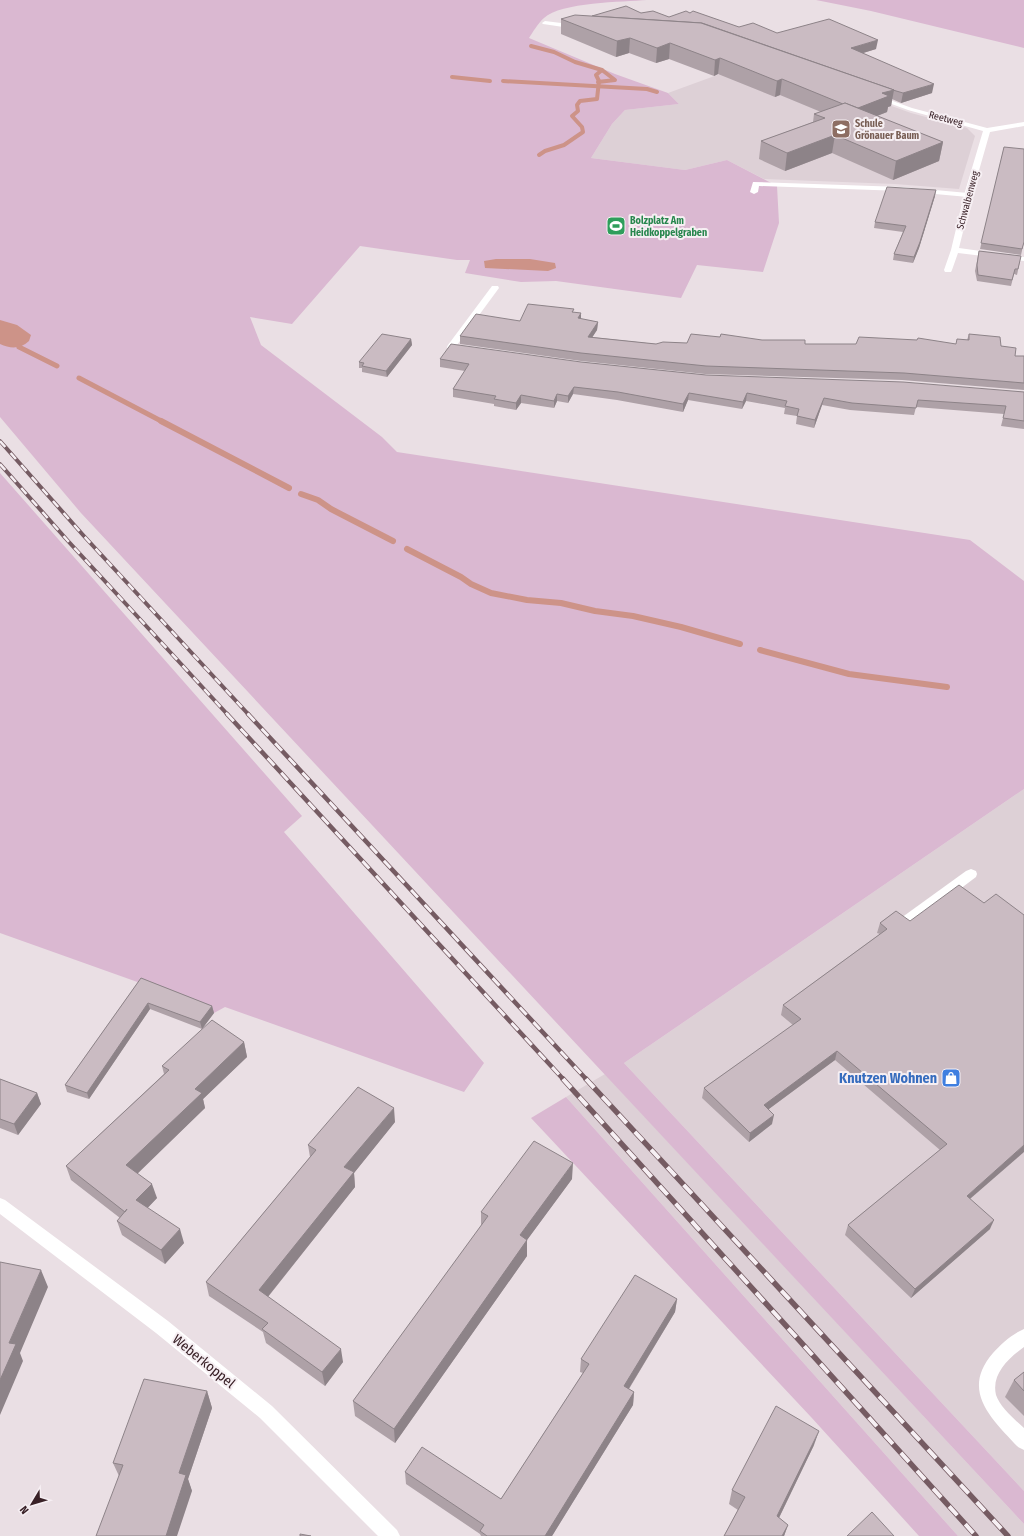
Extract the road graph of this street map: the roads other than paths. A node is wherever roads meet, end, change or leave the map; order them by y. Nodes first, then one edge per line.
1 (545, 23) dead end
2 (581, 27) edge
3 (869, 94) edge
4 (1024, 124) edge
5 (987, 130) junction
6 (754, 192) dead end
7 (968, 195) junction
8 (955, 250) junction
9 (1024, 259) edge
10 (948, 270) dead end
11 (495, 288) dead end
12 (474, 350) edge
13 (971, 874) dead end
14 (906, 922) edge
15 (0, 1205) edge
16 (1024, 1337) edge
17 (1024, 1441) edge
18 (391, 1536) edge

1 - 2 street
3 - 5 street, Reetweg
4 - 5 street, Reetweg
5 - 7 street, Schwalbenweg
6 - 7 street
7 - 8 street, Schwalbenweg
8 - 9 street
8 - 10 street, Schwalbenweg
11 - 12 street
13 - 14 street
15 - 18 street, Weberkoppel
16 - 17 street

